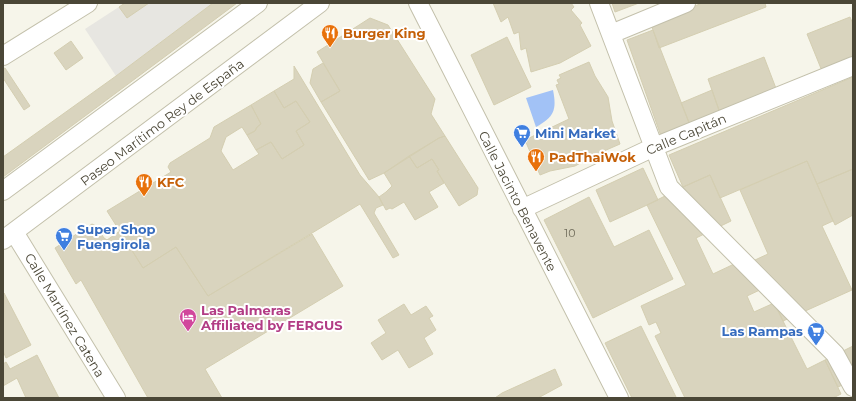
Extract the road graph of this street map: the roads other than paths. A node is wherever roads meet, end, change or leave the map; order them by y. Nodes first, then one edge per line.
1 (88, 3) edge
2 (258, 3) edge
3 (320, 3) edge
4 (418, 3) edge
5 (599, 3) edge
6 (686, 3) edge
7 (611, 34) junction
8 (3, 56) edge
9 (853, 66) edge
10 (654, 147) junction
11 (3, 191) edge
12 (522, 209) junction
13 (8, 236) edge
14 (853, 387) edge
15 (116, 398) edge
16 (619, 398) edge

1 - 8 street
2 - 11 street
3 - 13 street, Paseo Marítimo Rey de España
4 - 12 street, Calle Jacinto Benavente
5 - 7 street
6 - 7 street
7 - 10 street
9 - 10 street, Calle Capitán
10 - 12 street, Calle Capitán
10 - 14 street
12 - 16 street, Calle Jacinto Benavente
13 - 15 street, Calle Martínez Catena

